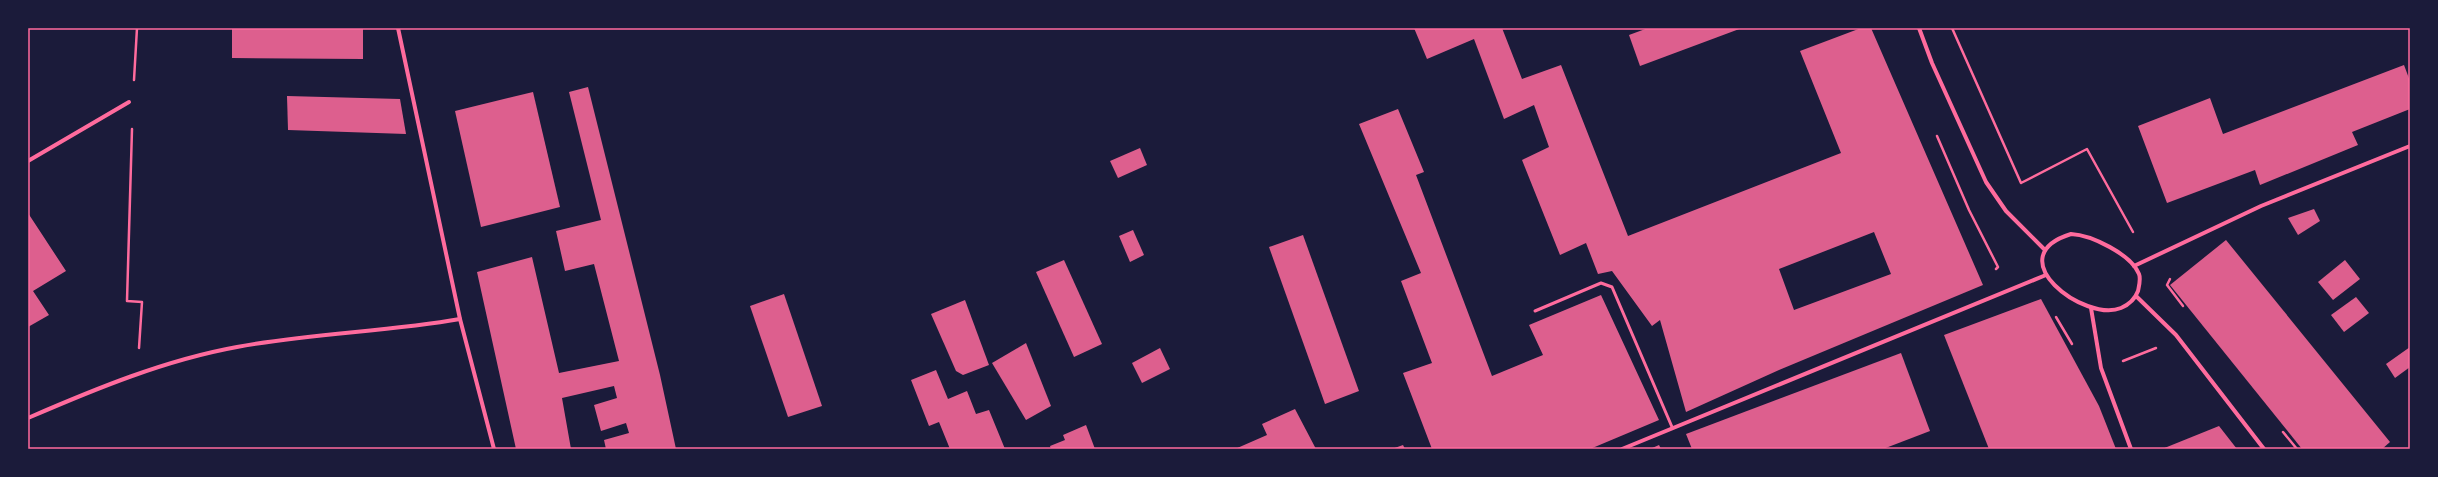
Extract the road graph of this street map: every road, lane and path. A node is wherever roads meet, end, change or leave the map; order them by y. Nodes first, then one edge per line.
1 (137, 28) edge
2 (398, 28) edge
3 (1919, 28) edge
4 (1952, 28) edge
5 (133, 87) dead end
6 (129, 102) dead end
7 (132, 126) dead end
8 (2410, 146) edge
9 (28, 161) edge
10 (2134, 234) dead end
11 (2044, 249) junction
12 (2134, 266) junction
13 (2046, 275) junction
14 (2170, 279) dead end
15 (2136, 296) junction
16 (2091, 308) junction
17 (2185, 309) dead end
18 (1535, 311) dead end
19 (2054, 314) dead end
20 (460, 319) junction
21 (2073, 346) dead end
22 (2161, 346) dead end
23 (139, 348) dead end
24 (2116, 364) dead end
25 (28, 418) edge
26 (1672, 427) junction
27 (494, 449) edge
28 (1622, 449) edge
29 (2131, 449) edge
30 (2264, 449) edge

1 - 5 path
2 - 20 street
3 - 11 street
4 - 10 path
6 - 9 street
7 - 23 path
8 - 12 street
11 - 12 street
11 - 13 street
12 - 15 street
13 - 16 street
13 - 26 street
14 - 17 path
15 - 16 street
15 - 30 street
16 - 29 street
18 - 26 lane
19 - 21 path
20 - 25 street
20 - 27 street
22 - 24 path
26 - 28 street

